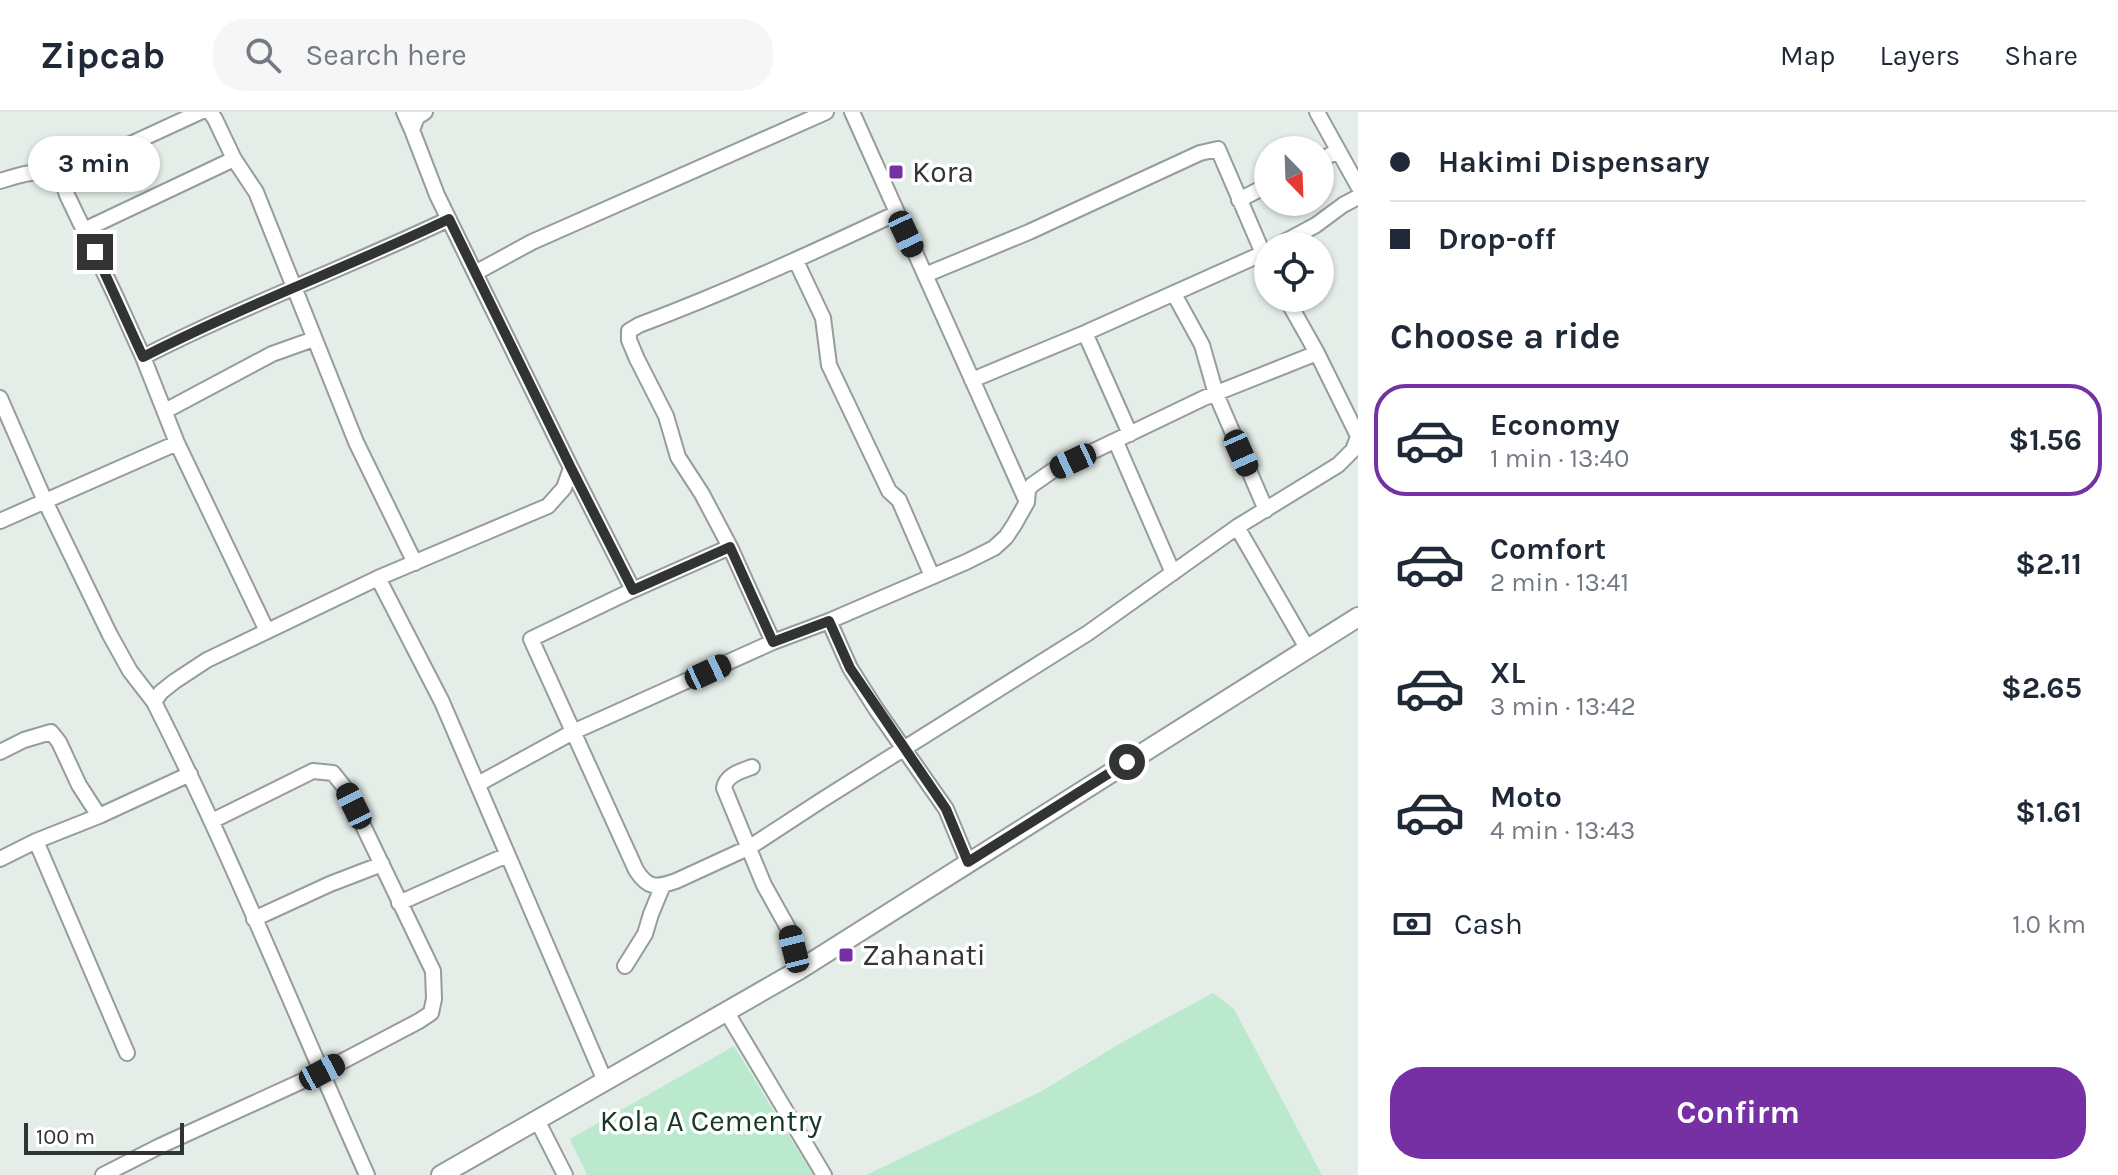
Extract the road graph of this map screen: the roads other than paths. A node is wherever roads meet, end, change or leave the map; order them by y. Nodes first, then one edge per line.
1 (200, 112) edge
2 (404, 112) edge
3 (425, 112) edge
4 (826, 112) edge
5 (852, 112) edge
6 (1317, 112) edge
7 (217, 114) edge
8 (412, 130) junction
9 (1338, 151) junction
10 (1334, 153) edge
11 (234, 159) junction
12 (0, 181) edge
13 (62, 181) junction
14 (1358, 186) edge
15 (1254, 192) edge
16 (1358, 197) edge
17 (1239, 200) junction
18 (897, 213) junction
19 (449, 219) junction
20 (84, 230) junction
21 (1254, 232) edge
22 (1303, 232) edge
23 (796, 261) junction
24 (1254, 262) edge
25 (475, 273) junction
26 (925, 275) junction
27 (294, 287) junction
28 (1174, 294) junction
29 (1294, 312) edge
30 (1085, 333) junction
31 (314, 339) junction
32 (1317, 353) junction
33 (143, 357) junction
34 (972, 380) junction
35 (1216, 394) junction
36 (0, 398) edge
37 (165, 411) junction
38 (1130, 434) junction
39 (1358, 436) edge
40 (1116, 442) junction
41 (177, 443) junction
42 (571, 468) junction
43 (45, 501) junction
44 (1027, 502) junction
45 (1266, 510) junction
46 (0, 521) edge
47 (1237, 527) junction
48 (730, 547) junction
49 (415, 563) junction
50 (1173, 573) junction
51 (932, 576) junction
52 (378, 578) junction
53 (633, 590) junction
54 (1358, 617) edge
55 (829, 621) junction
56 (267, 631) junction
57 (773, 642) junction
58 (1307, 648) junction
59 (154, 702) junction
60 (573, 732) junction
61 (904, 748) junction
62 (0, 752) edge
63 (752, 767) dead end
64 (190, 774) junction
65 (478, 784) junction
66 (99, 816) junction
67 (212, 821) junction
68 (36, 841) junction
69 (750, 847) junction
70 (507, 855) junction
71 (0, 859) edge
72 (968, 862) junction
73 (382, 864) junction
74 (663, 885) junction
75 (399, 903) junction
76 (254, 919) junction
77 (625, 966) dead end
78 (799, 970) junction
79 (726, 1011) junction
80 (127, 1053) dead end
81 (322, 1072) junction
82 (605, 1081) junction
83 (537, 1120) junction
84 (103, 1175) edge
85 (367, 1175) edge
86 (441, 1175) edge
87 (565, 1175) edge
88 (824, 1175) edge

1 - 13 street
2 - 8 street
3 - 8 street
4 - 25 street
5 - 18 street
6 - 9 street
7 - 11 street
8 - 19 street
9 - 10 street
9 - 14 street
11 - 20 street
11 - 27 street
12 - 13 street
13 - 20 street
15 - 17 street
16 - 22 street
17 - 21 street
17 - 26 street
18 - 23 street
18 - 26 street
19 - 25 street
19 - 27 street
20 - 33 street
23 - 48 street
23 - 51 street
24 - 28 street
25 - 42 street
26 - 34 street
27 - 31 street
27 - 33 street
28 - 30 street
28 - 35 street
29 - 32 street
30 - 34 street
30 - 38 street
31 - 37 street
31 - 49 street
32 - 35 street
32 - 39 street
33 - 37 street
34 - 44 street
35 - 38 street
35 - 45 street
36 - 43 street
37 - 41 street
38 - 40 street
39 - 45 street
40 - 44 street
40 - 50 street
41 - 43 street
41 - 56 street
42 - 49 street
42 - 53 street
43 - 46 street
43 - 59 street
44 - 51 street
45 - 47 street
47 - 50 street
47 - 58 street
48 - 53 street
48 - 57 street
49 - 52 street
50 - 61 street
51 - 55 street
52 - 56 street
52 - 65 street
53 - 60 street
54 - 58 main road
55 - 57 street
55 - 61 street
56 - 59 street
57 - 60 street
58 - 72 main road
59 - 64 street
60 - 65 street
60 - 74 street
61 - 69 street
61 - 72 street
62 - 66 street
63 - 69 street
64 - 66 street
64 - 67 street
65 - 70 street
66 - 68 street
67 - 73 street
67 - 76 street
68 - 71 street
68 - 80 street
69 - 74 street
69 - 78 street
70 - 75 street
70 - 82 street
72 - 78 main road
73 - 75 street
73 - 76 street
74 - 77 street
75 - 81 street
76 - 81 street
78 - 79 main road
79 - 82 main road
79 - 88 street
81 - 84 street
81 - 85 street
82 - 83 main road
83 - 86 main road
83 - 87 street

